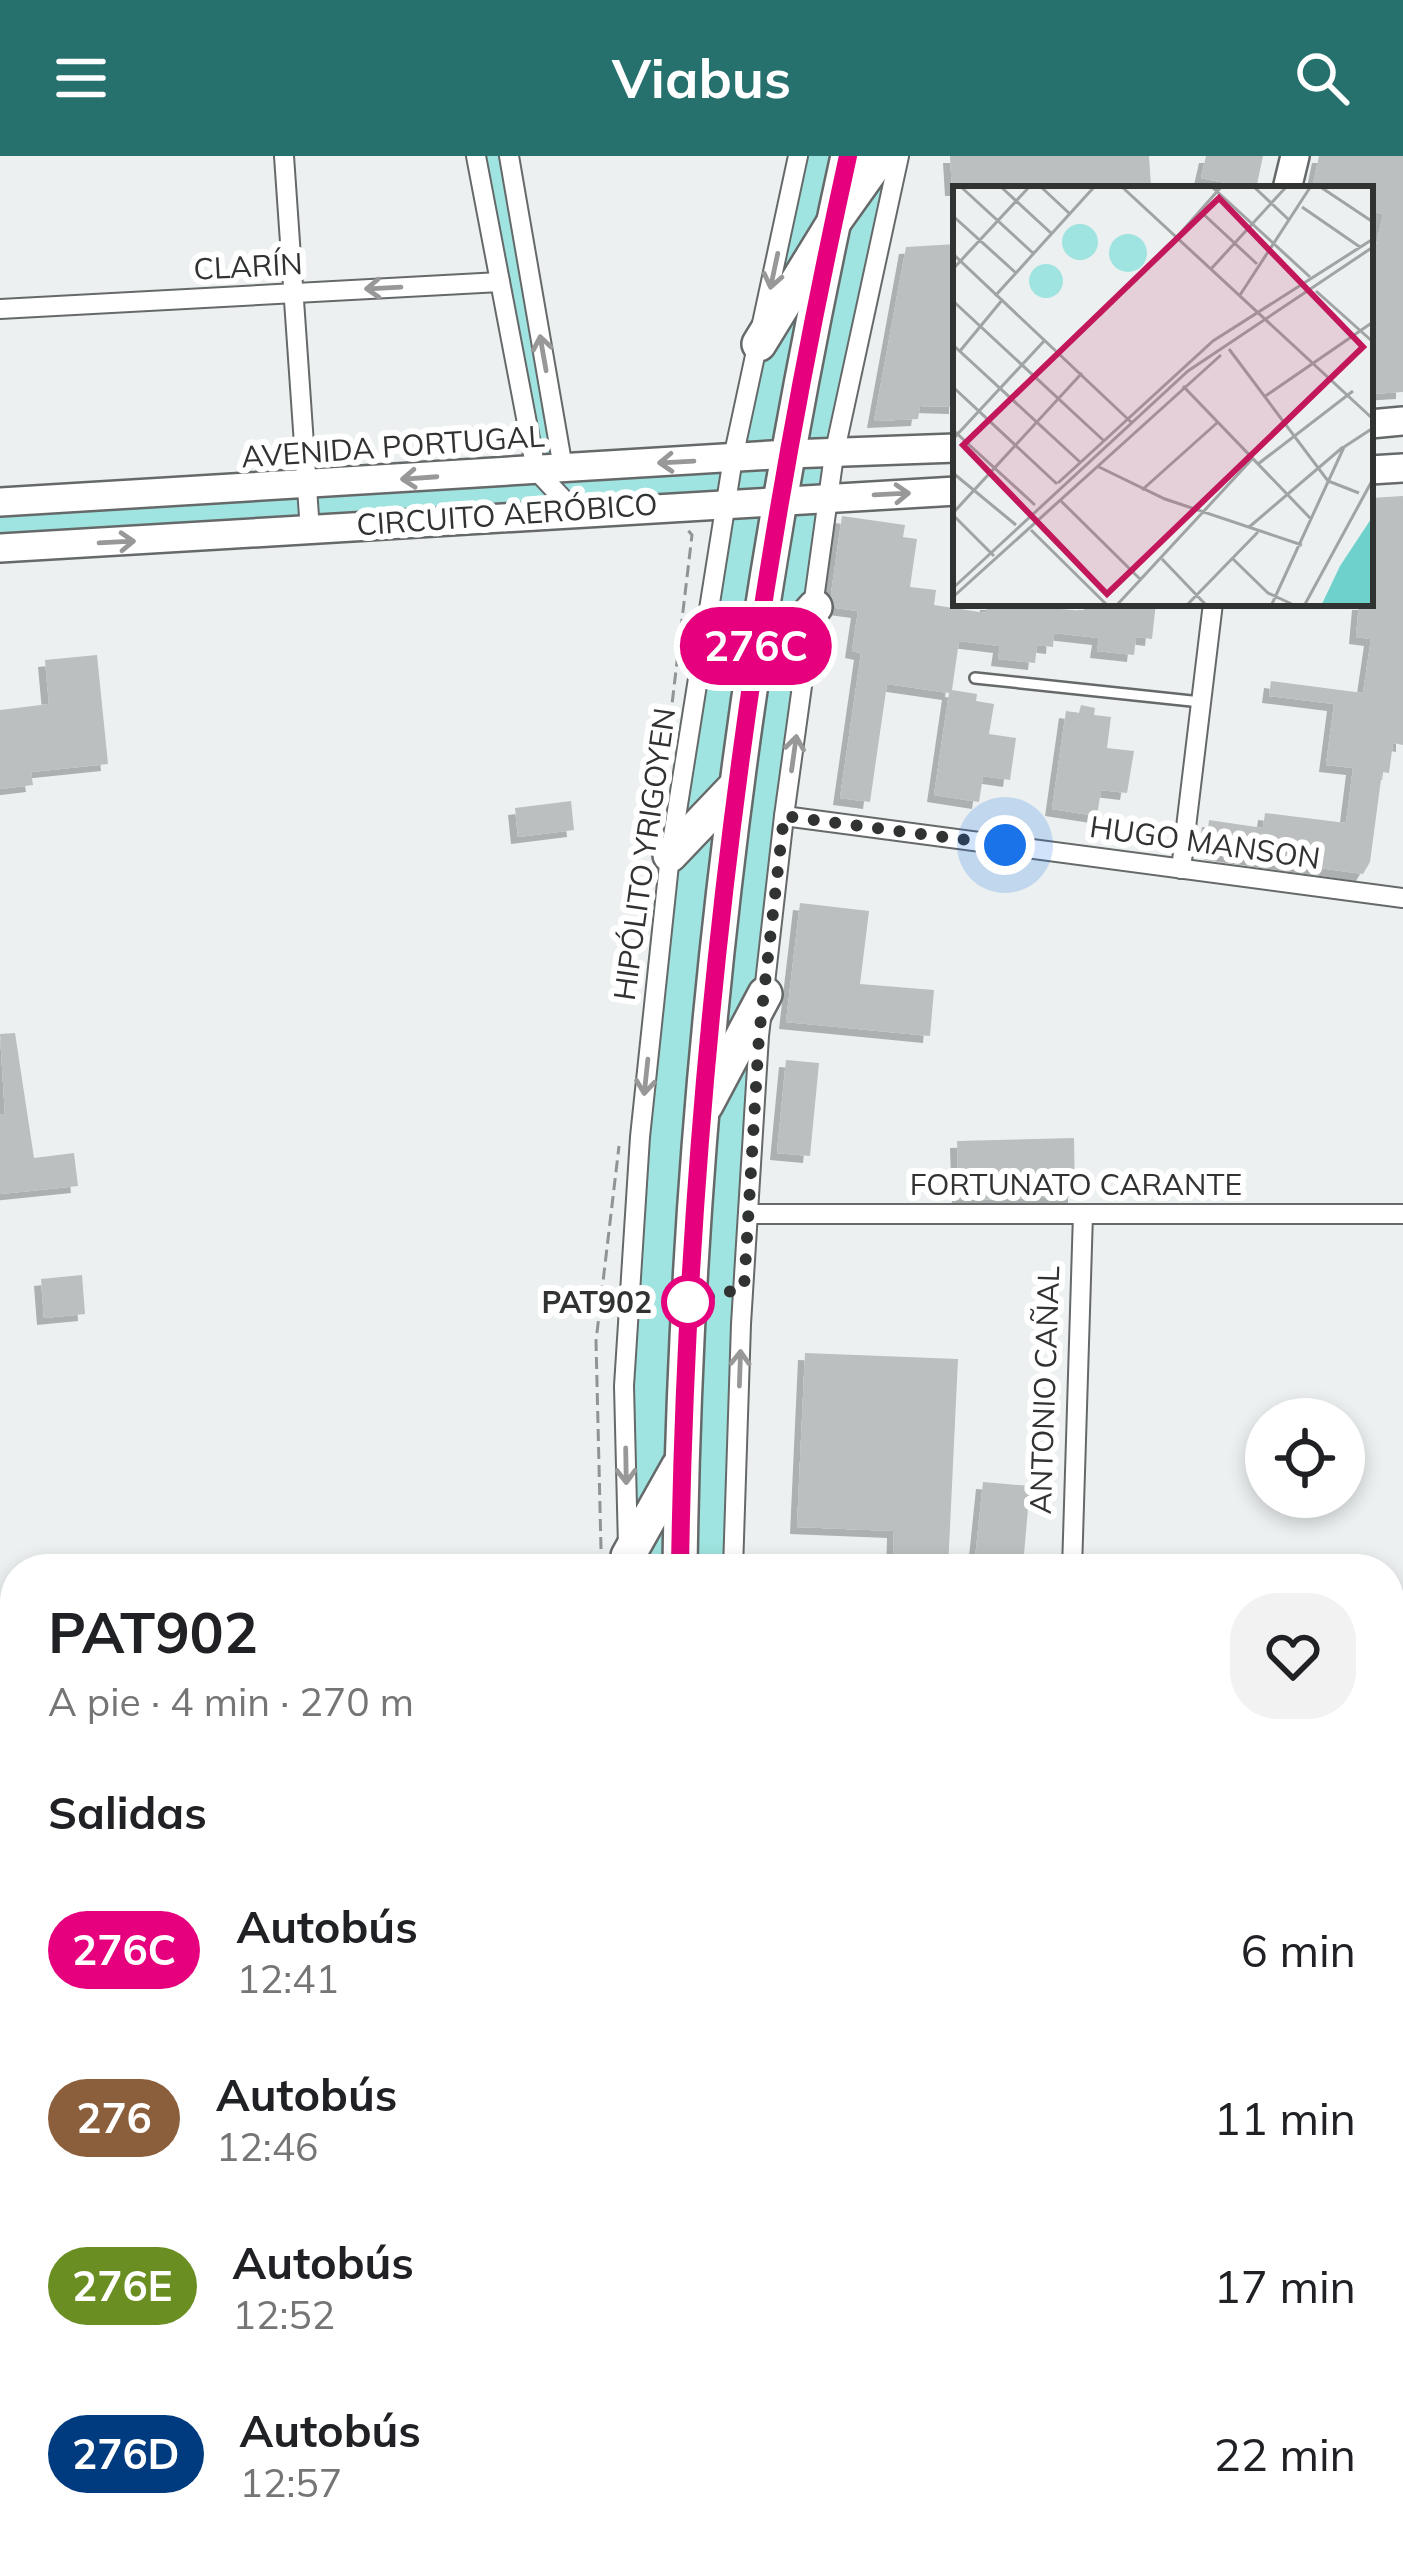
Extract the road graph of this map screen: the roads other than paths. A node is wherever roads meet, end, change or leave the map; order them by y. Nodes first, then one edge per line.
1 (284, 156) edge
2 (476, 156) edge
3 (508, 156) edge
4 (798, 156) edge
5 (848, 156) edge
6 (881, 156) edge
7 (899, 156) edge
8 (1295, 156) edge
9 (1289, 186) edge
10 (834, 222) junction
11 (500, 282) junction
12 (292, 293) junction
13 (0, 309) edge
14 (759, 344) junction
15 (1403, 422) edge
16 (1373, 424) edge
17 (953, 448) edge
18 (789, 454) junction
19 (834, 455) junction
20 (733, 458) junction
21 (1403, 468) edge
22 (549, 469) junction
23 (1373, 470) edge
24 (307, 485) junction
25 (953, 491) edge
26 (828, 497) junction
27 (780, 501) junction
28 (0, 502) edge
29 (727, 504) junction
30 (578, 515) junction
31 (310, 531) junction
32 (0, 548) edge
33 (1214, 606) edge
34 (815, 607) junction
35 (975, 678) dead end
36 (751, 679) junction
37 (1202, 702) junction
38 (734, 788) junction
39 (784, 816) junction
40 (670, 855) junction
41 (1181, 869) junction
42 (1403, 898) edge
43 (765, 994) junction
44 (700, 1118) junction
45 (749, 1214) junction
46 (1083, 1214) junction
47 (1403, 1214) edge
48 (682, 1460) junction
49 (619, 1554) edge
50 (621, 1554) edge
51 (680, 1554) edge
52 (734, 1554) edge
53 (1072, 1554) edge

1 - 12 street
2 - 11 street
22 -> 3 street
4 -> 14 street, HIPÓLITO YRIGOYEN
5 - 10 highway
6 - 10 highway
7 - 19 street
8 - 9 main road
10 - 14 highway
10 - 18 highway
11 -> 12 street, CLARÍN
11 - 22 street
12 - 13 street, CLARÍN
12 - 24 street
14 - 20 street, HIPÓLITO YRIGOYEN
15 - 16 main road
17 - 19 main road, AVENIDA PORTUGAL
18 - 19 main road, AVENIDA PORTUGAL
18 - 20 main road, AVENIDA PORTUGAL
18 - 27 highway
19 - 26 street
20 -> 22 main road, AVENIDA PORTUGAL
20 - 29 street, HIPÓLITO YRIGOYEN
21 - 23 main road
22 -> 24 main road, AVENIDA PORTUGAL
22 - 30 street
24 - 28 main road, AVENIDA PORTUGAL
24 - 31 street
26 -> 25 main road
26 - 27 main road
26 - 34 street
27 - 29 main road
27 - 36 highway
29 - 30 main road
29 - 40 street, HIPÓLITO YRIGOYEN
30 - 31 main road
32 -> 31 main road
33 - 37 street
34 - 36 highway
39 -> 34 street
35 - 37 lane
36 - 38 highway
37 - 41 street
38 - 40 highway
38 - 44 highway
39 - 41 street, HUGO MANSON
39 - 43 street
40 -> 49 street, HIPÓLITO YRIGOYEN
41 - 42 street, HUGO MANSON
43 - 44 highway
43 - 45 street
44 - 48 highway
45 - 46 street, FORTUNATO CARANTE
52 -> 45 street
46 - 47 street, FORTUNATO CARANTE
46 - 53 street, ANTONIO CAÑAL
48 - 50 highway
48 - 51 highway

